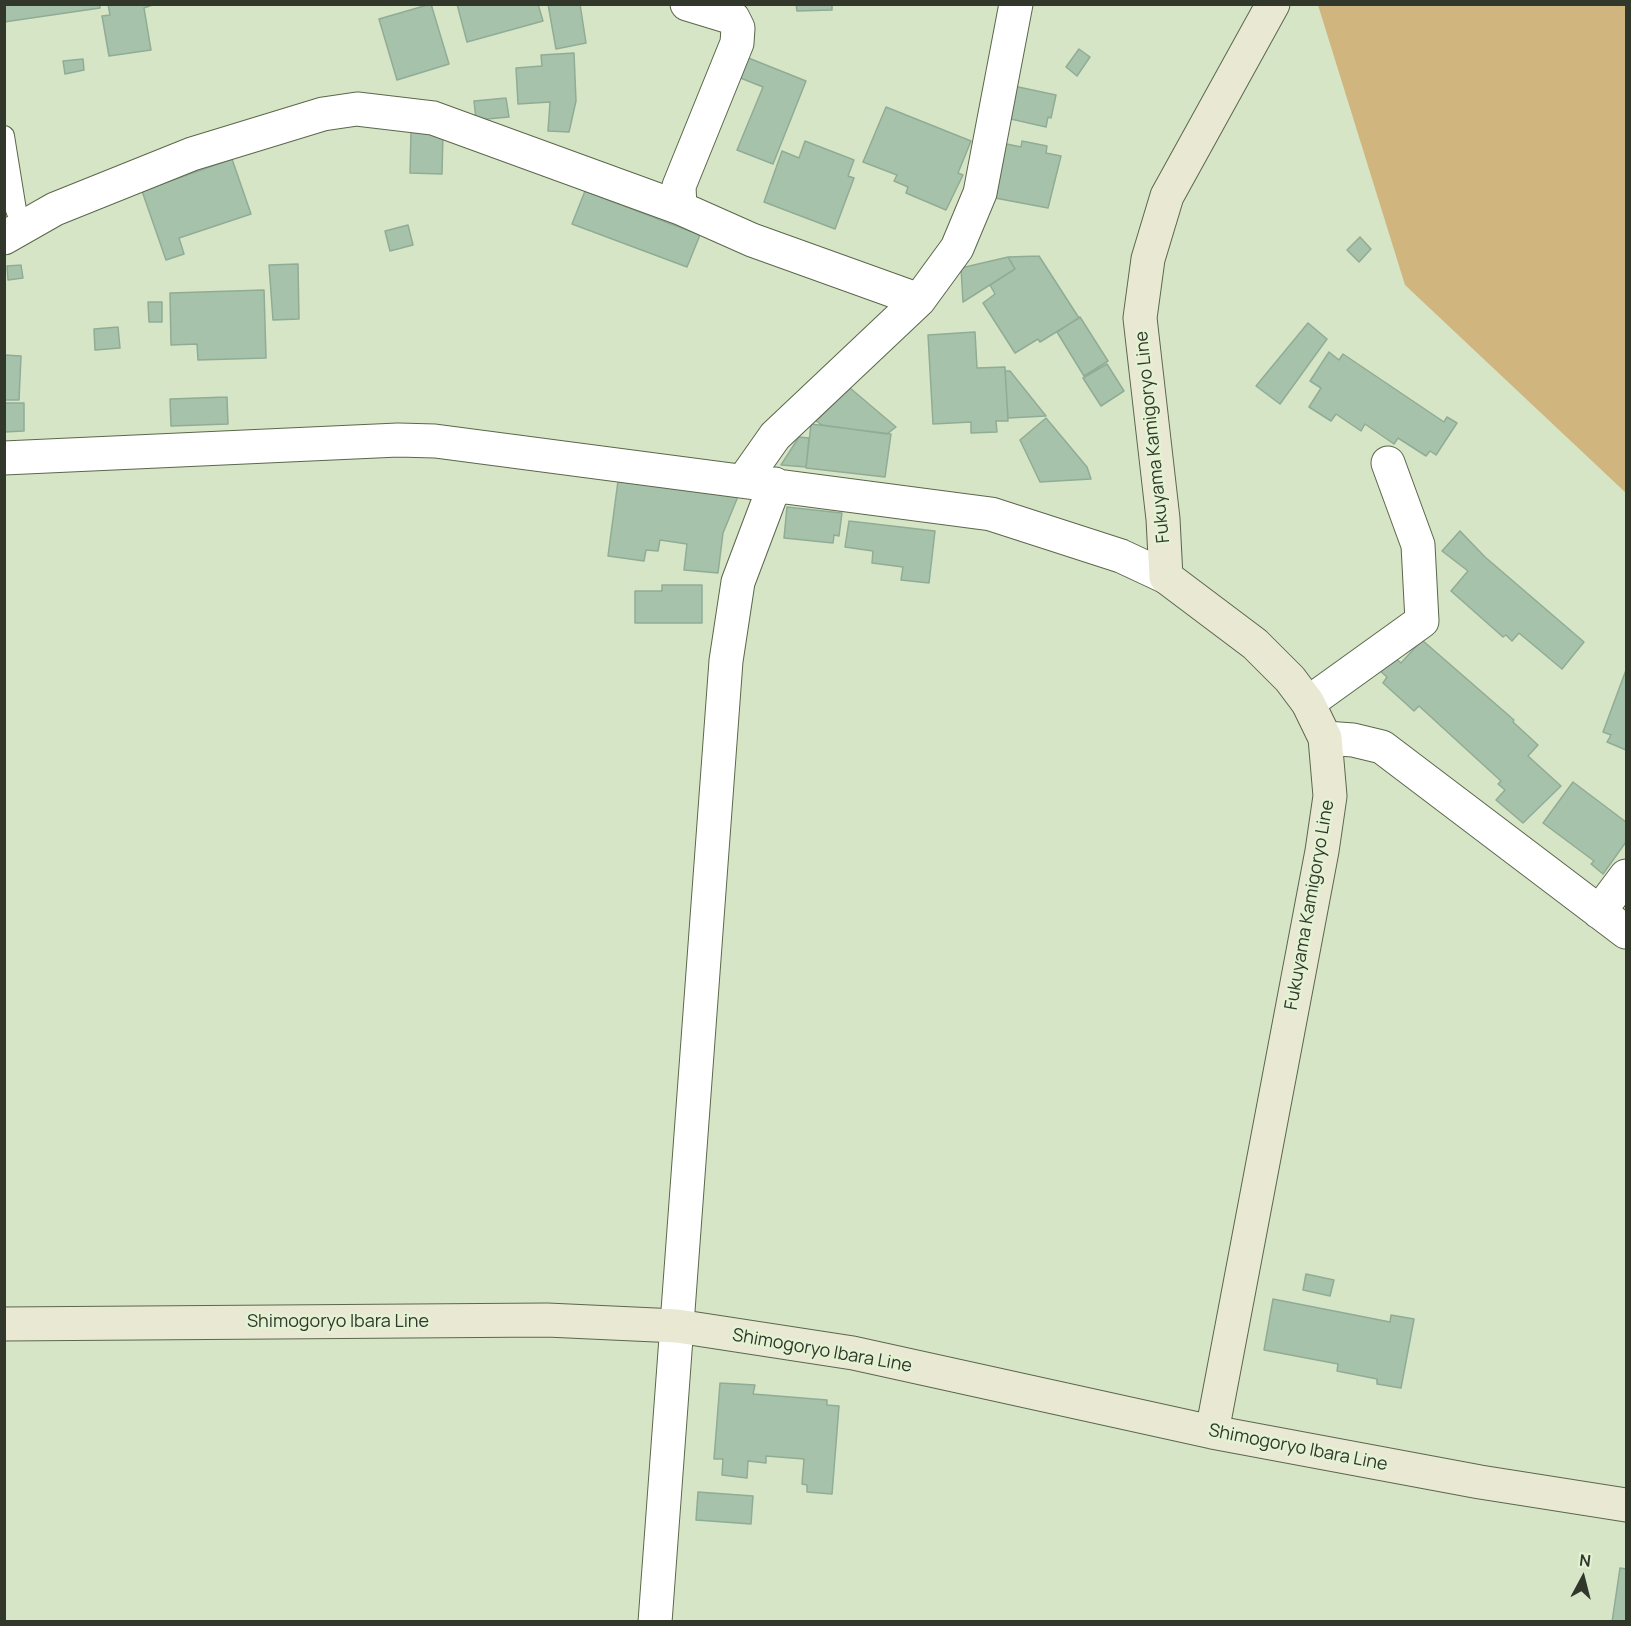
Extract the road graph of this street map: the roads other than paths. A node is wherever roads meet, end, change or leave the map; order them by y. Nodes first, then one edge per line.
1 (687, 4) edge
2 (1016, 4) edge
3 (1273, 4) edge
4 (4, 136) edge
5 (680, 208) junction
6 (14, 233) edge
7 (919, 300) junction
8 (4, 458) edge
9 (1388, 463) dead end
10 (759, 482) junction
11 (1166, 578) junction
12 (1308, 703) junction
13 (1325, 738) junction
14 (1626, 876) edge
15 (1599, 912) junction
16 (1626, 932) edge
17 (4, 1324) edge
18 (677, 1326) junction
19 (1212, 1432) junction
20 (1626, 1505) edge
21 (655, 1622) edge

1 - 5 street
2 - 7 street
3 - 11 main road, Fukuyama Kamigoryo Line
4 - 6 lane
5 - 6 street
5 - 7 street
7 - 10 street
8 - 10 street
9 - 12 street
10 - 11 street
10 - 18 street
11 - 12 main road, Fukuyama Kamigoryo Line
12 - 13 main road, Fukuyama Kamigoryo Line
13 - 15 street
13 - 19 main road, Fukuyama Kamigoryo Line
14 - 15 street
15 - 16 street
17 - 18 main road, Shimogoryo Ibara Line
18 - 19 main road, Shimogoryo Ibara Line
18 - 21 street
19 - 20 main road, Shimogoryo Ibara Line

